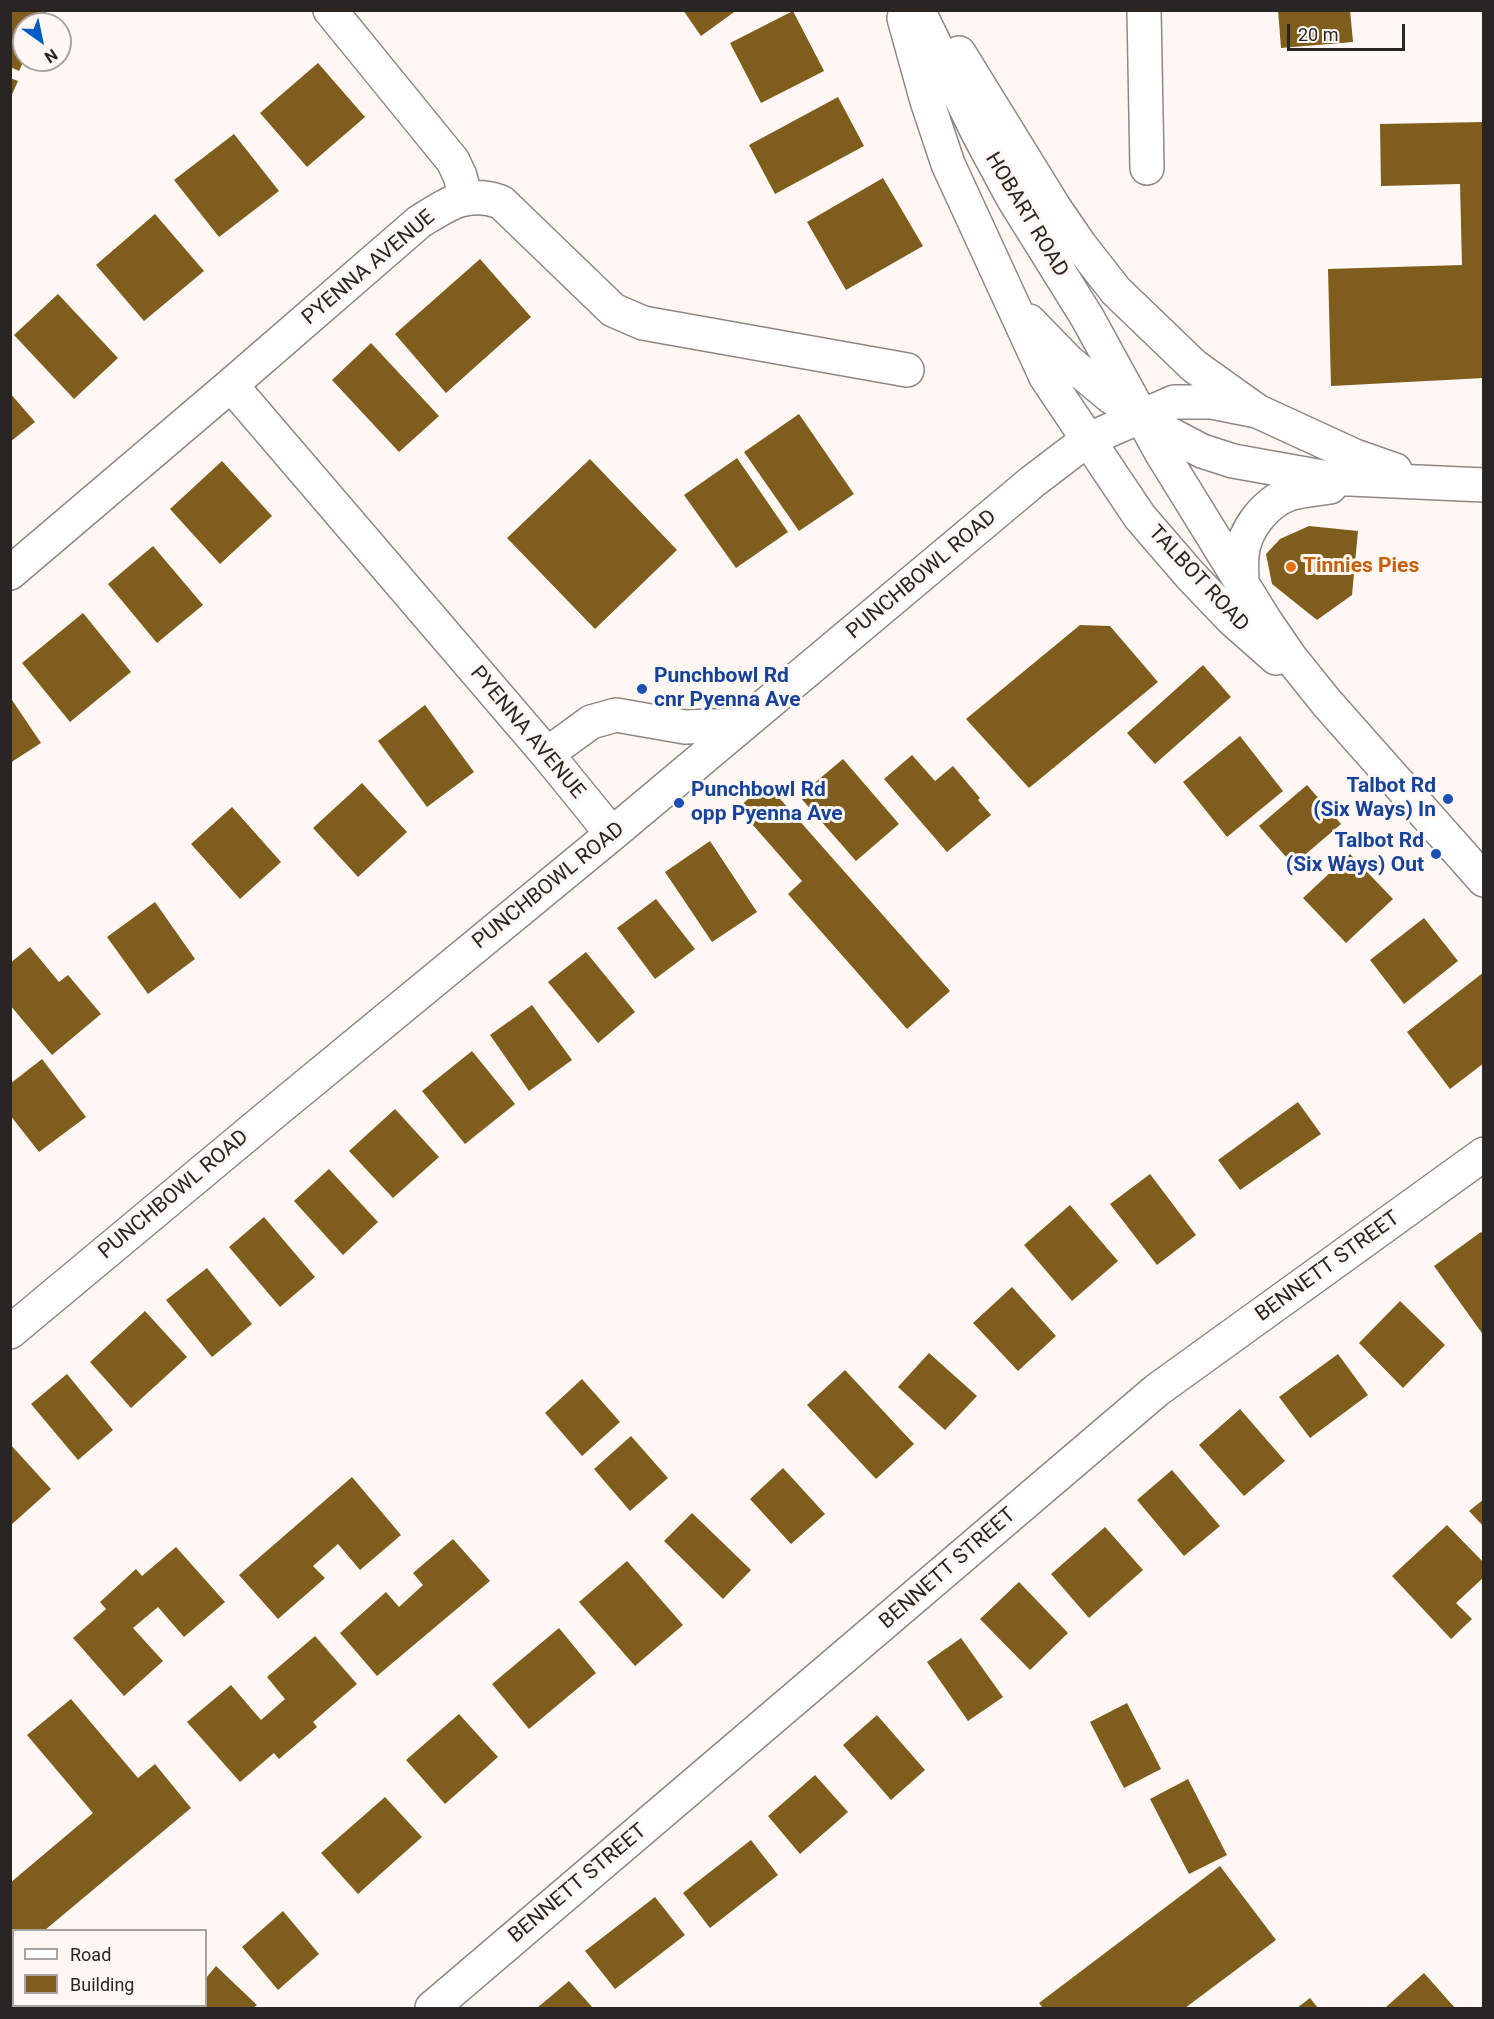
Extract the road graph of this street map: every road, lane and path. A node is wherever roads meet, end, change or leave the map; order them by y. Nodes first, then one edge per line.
1 (330, 10) edge
2 (902, 10) edge
3 (918, 10) edge
4 (933, 10) edge
5 (1144, 10) edge
6 (1147, 168) dead end
7 (466, 198) junction
8 (1007, 293) junction
9 (907, 370) dead end
10 (231, 386) junction
11 (1257, 411) junction
12 (1140, 417) junction
13 (1087, 440) junction
14 (1374, 479) junction
15 (1468, 485) edge
16 (10, 573) edge
17 (1242, 584) junction
18 (1327, 703) junction
19 (741, 725) junction
20 (547, 754) junction
21 (612, 834) junction
22 (1484, 880) edge
23 (1484, 1154) edge
24 (10, 1332) edge
25 (432, 2008) edge

1 - 7 street
2 - 8 street, HOBART ROAD
3 - 12 street, HOBART ROAD
4 - 11 street
5 - 6 street
7 - 9 street, PYENNA AVENUE
7 - 10 street, PYENNA AVENUE
8 - 12 street, HOBART ROAD
8 - 13 street, HOBART ROAD
10 - 16 street, PYENNA AVENUE
10 - 20 street, PYENNA AVENUE
11 - 12 street, HOBART ROAD
11 - 15 street, HOBART ROAD
12 - 13 street, HOBART ROAD
12 - 14 street, HOBART ROAD
12 - 17 street, TALBOT ROAD
13 - 18 street, TALBOT ROAD
13 - 19 street, PUNCHBOWL ROAD
14 - 15 street, HOBART ROAD
14 - 17 street
17 - 18 street, TALBOT ROAD
18 - 22 street, TALBOT ROAD
19 - 20 street
19 - 21 street, PUNCHBOWL ROAD
20 - 21 street, PYENNA AVENUE
21 - 24 street, PUNCHBOWL ROAD
23 - 25 street, BENNETT STREET

